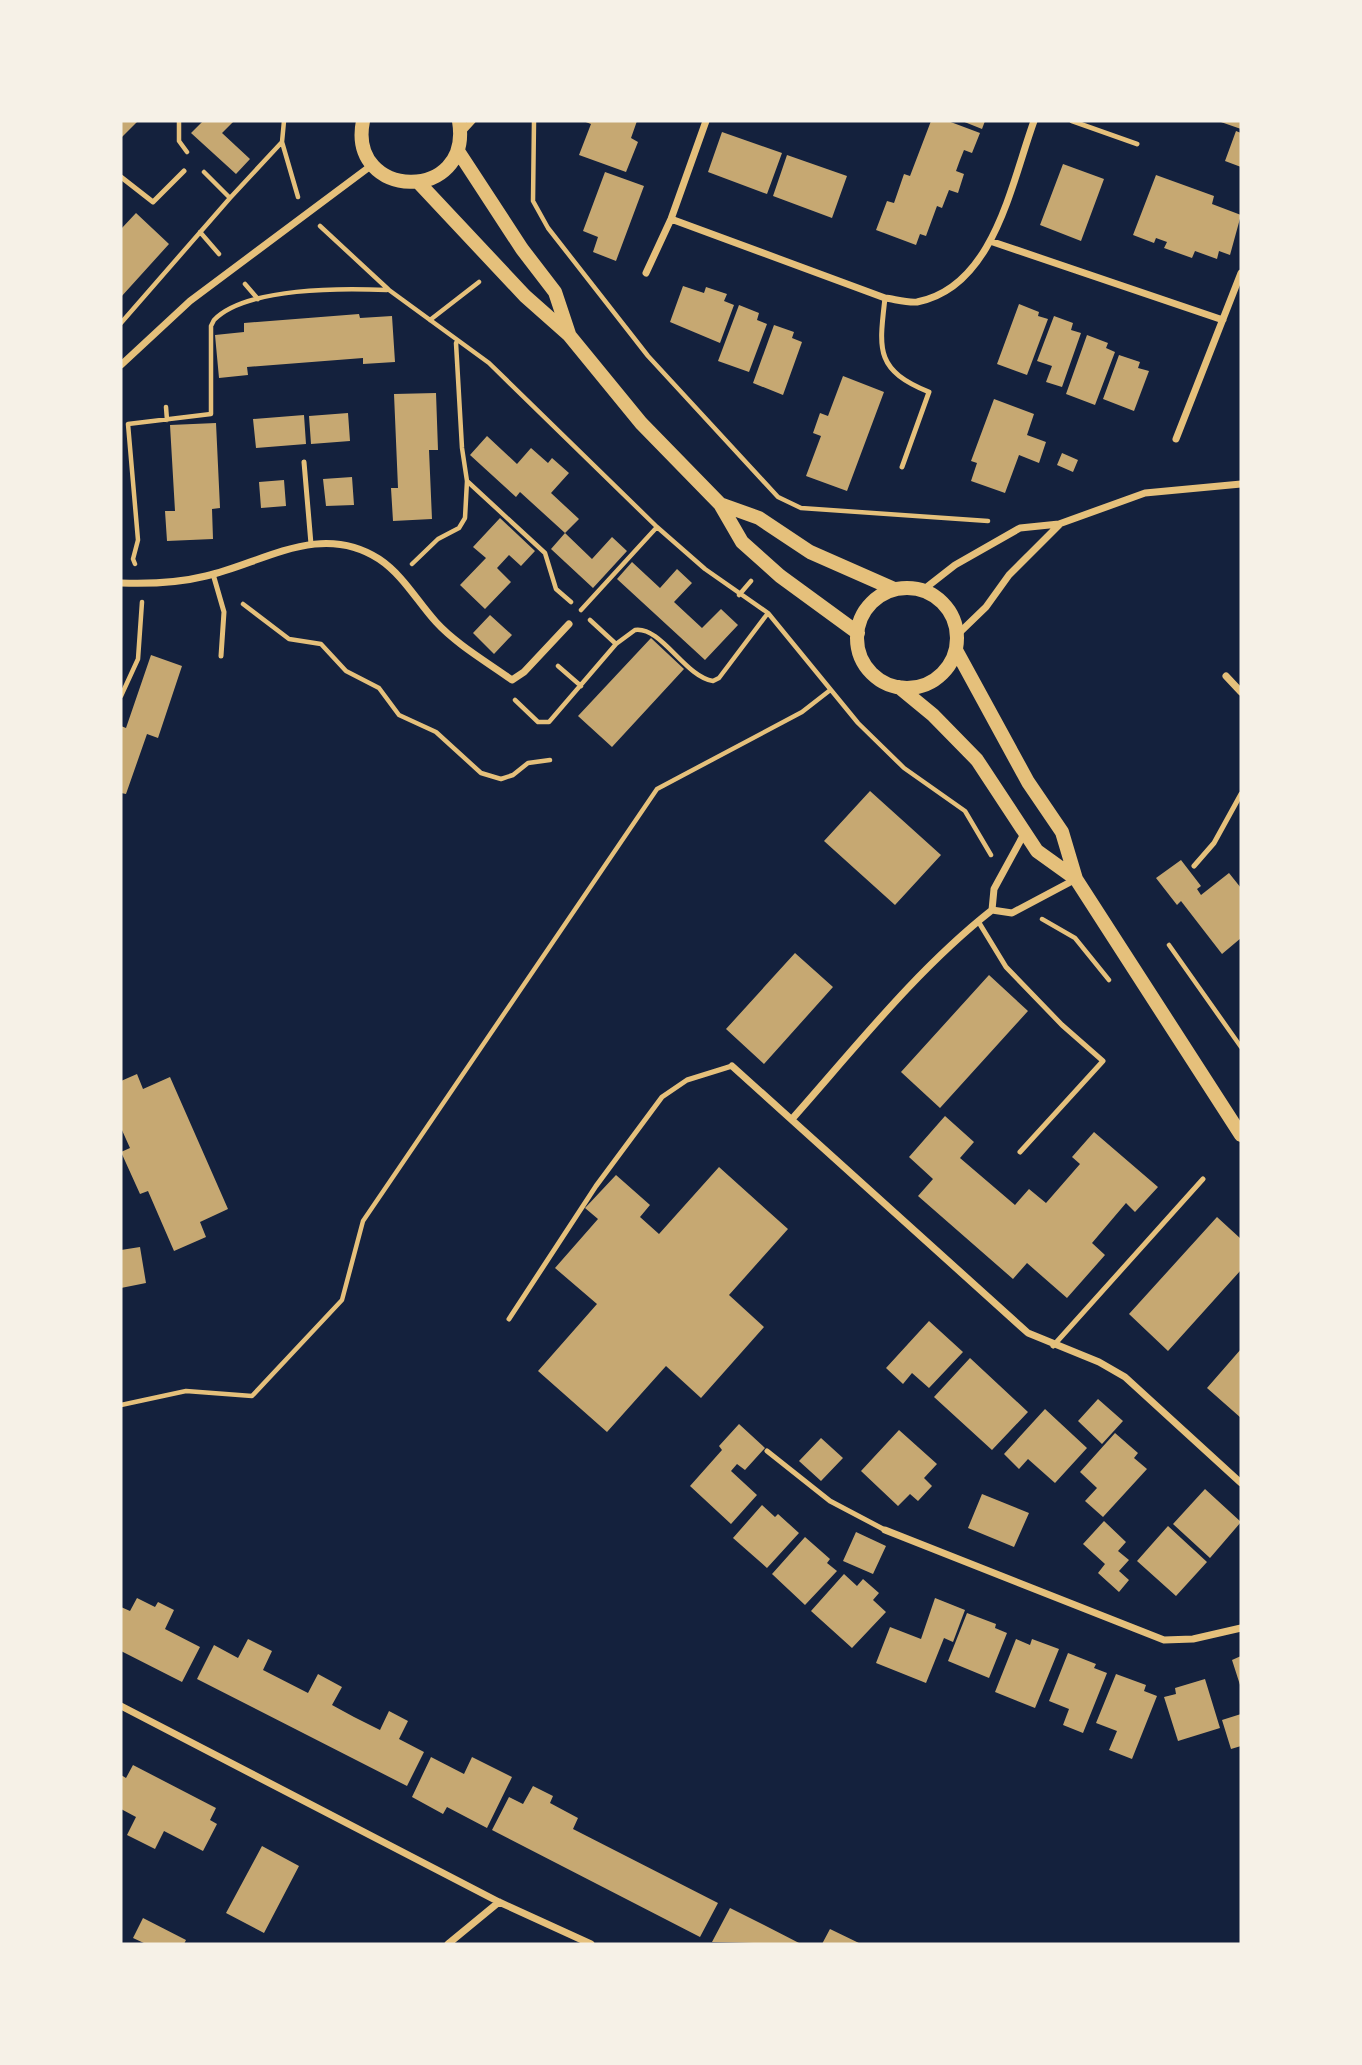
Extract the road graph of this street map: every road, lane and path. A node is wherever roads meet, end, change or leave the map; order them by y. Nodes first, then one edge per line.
1 (179, 121) edge
2 (284, 121) edge
3 (363, 121) edge
4 (472, 121) edge
5 (534, 121) edge
6 (706, 121) edge
7 (1034, 121) edge
8 (1072, 121) edge
9 (460, 127) edge
10 (282, 142) junction
11 (1137, 144) dead end
12 (458, 151) junction
13 (193, 162) dead end
14 (372, 165) junction
15 (184, 171) dead end
16 (202, 171) dead end
17 (121, 177) edge
18 (419, 183) junction
19 (230, 198) junction
20 (307, 212) junction
21 (671, 219) junction
22 (990, 241) junction
23 (646, 272) dead end
24 (1241, 273) edge
25 (389, 290) junction
26 (885, 298) junction
27 (1223, 320) junction
28 (121, 323) edge
29 (569, 335) junction
30 (456, 343) junction
31 (121, 365) edge
32 (166, 407) dead end
33 (167, 420) junction
34 (1176, 439) dead end
35 (304, 462) dead end
36 (902, 467) dead end
37 (467, 481) junction
38 (1241, 484) edge
39 (720, 504) junction
40 (1059, 524) junction
41 (657, 527) junction
42 (1009, 535) junction
43 (310, 544) junction
44 (213, 574) junction
45 (399, 576) junction
46 (121, 583) edge
47 (143, 583) junction
48 (894, 589) junction
49 (923, 590) junction
50 (580, 611) junction
51 (224, 612) junction
52 (768, 613) junction
53 (569, 624) joint
54 (858, 633) junction
55 (957, 643) junction
56 (616, 644) junction
57 (542, 652) junction
58 (221, 656) dead end
59 (1226, 676) dead end
60 (512, 680) junction
61 (581, 686) junction
62 (899, 687) junction
63 (830, 691) junction
64 (1241, 692) edge
65 (121, 696) edge
66 (550, 760) dead end
67 (1241, 794) edge
68 (1024, 834) junction
69 (1194, 866) dead end
70 (1004, 871) junction
71 (1076, 878) junction
72 (1030, 904) junction
73 (992, 911) junction
74 (978, 921) junction
75 (1169, 945) dead end
76 (1113, 985) dead end
77 (1241, 1047) edge
78 (732, 1066) joint
79 (792, 1119) junction
80 (1241, 1135) edge
81 (1020, 1152) dead end
82 (1203, 1179) dead end
83 (509, 1319) dead end
84 (1053, 1346) junction
85 (121, 1405) edge
86 (767, 1451) dead end
87 (1241, 1483) edge
88 (885, 1530) joint
89 (1241, 1628) edge
90 (121, 1706) edge
91 (499, 1902) junction
92 (448, 1944) edge
93 (591, 1944) edge

1 - 13 path
2 - 10 path
3 - 14 main road
4 - 9 street
5 - 42 path
6 - 21 street
7 - 22 street
8 - 11 lane
9 - 12 main road
10 - 19 path
10 - 20 path
12 - 18 main road
12 - 29 main road
14 - 18 main road
14 - 20 street
15 - 17 lane
16 - 19 path
18 - 29 main road
19 - 28 path
20 - 25 path
20 - 31 street
21 - 23 street
21 - 26 street
22 - 26 street
22 - 27 street
24 - 27 street
25 - 30 path
25 - 33 path
26 - 36 lane
27 - 34 street
29 - 39 main road
30 - 37 path
30 - 41 path
32 - 33 path
33 - 47 path
35 - 43 lane
37 - 45 path
37 - 50 path
38 - 40 street
39 - 48 main road
39 - 54 main road
40 - 42 street
40 - 55 street
41 - 50 path
41 - 52 path
42 - 49 street
43 - 44 street
43 - 45 street
44 - 47 street
44 - 51 lane
45 - 60 street
46 - 47 street
47 - 65 path
48 - 49 main road
48 - 54 main road
49 - 55 main road
50 - 53 path
50 - 56 path
51 - 58 lane
51 - 66 path
52 - 56 path
52 - 63 path
53 - 57 street
54 - 62 main road
55 - 62 main road
55 - 71 main road
56 - 61 path
57 - 60 street
57 - 61 path
59 - 64 street
60 - 61 path
62 - 68 main road
63 - 70 path
63 - 85 path
67 - 69 lane
68 - 70 street
68 - 71 main road
70 - 73 street
71 - 72 street
71 - 80 main road
72 - 73 street
72 - 76 path
73 - 74 street
74 - 79 street
74 - 81 lane
75 - 77 path
78 - 79 street
78 - 83 lane
79 - 84 street
82 - 84 lane
84 - 87 street
86 - 88 lane
88 - 89 street
90 - 91 street
91 - 92 street
91 - 93 street

